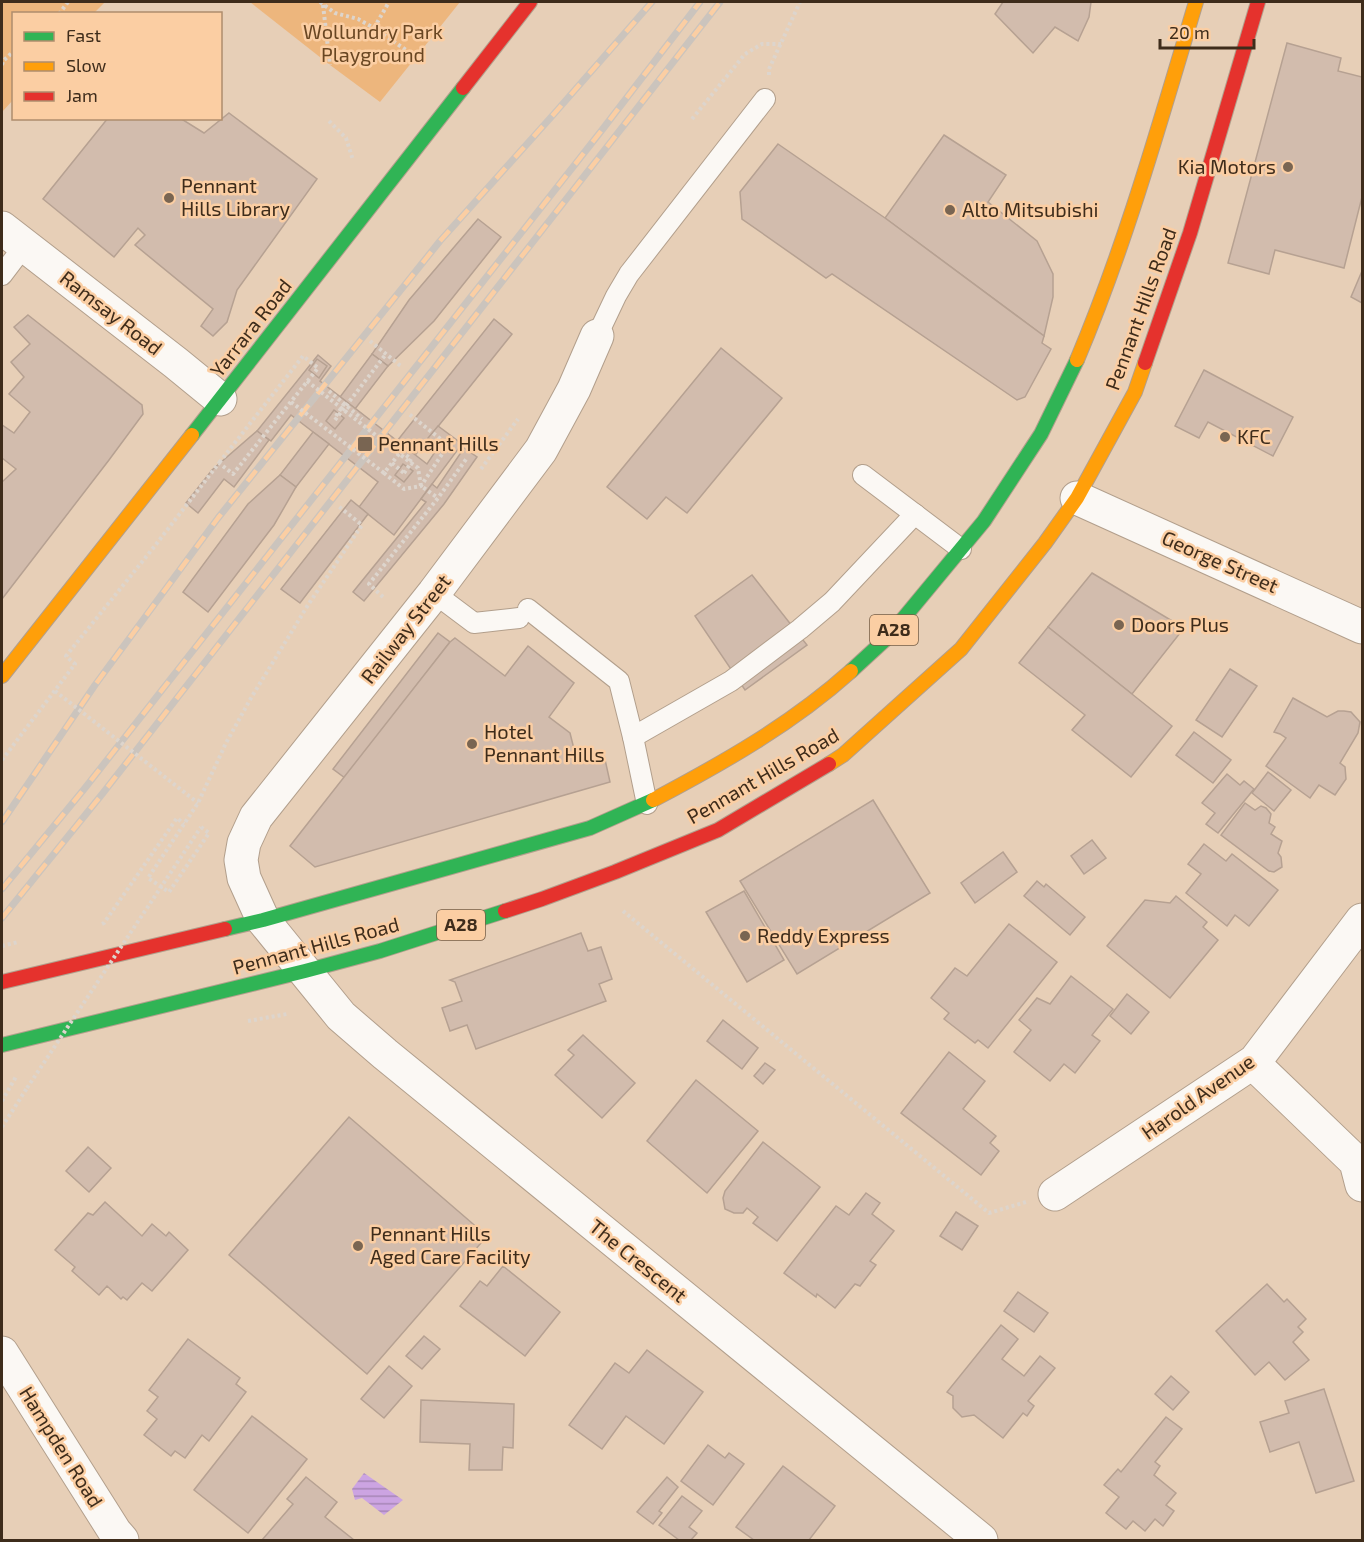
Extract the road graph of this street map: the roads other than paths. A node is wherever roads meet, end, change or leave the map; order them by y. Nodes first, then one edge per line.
1 (530, 2) edge
2 (1196, 2) edge
3 (1258, 2) edge
4 (765, 99) road end
5 (13, 237) edge
6 (2, 275) edge
7 (597, 336) joint
8 (220, 399) junction
9 (863, 475) dead end
10 (1077, 498) junction
11 (915, 514) junction
12 (960, 549) junction
13 (435, 593) junction
14 (1362, 627) edge
15 (2, 676) edge
16 (633, 737) junction
17 (647, 804) junction
18 (263, 921) junction
19 (1360, 928) edge
20 (305, 971) junction
21 (2, 982) edge
22 (2, 1045) edge
23 (1253, 1063) junction
24 (1362, 1185) edge
25 (1055, 1194) road end
26 (2, 1353) edge
27 (122, 1540) edge
28 (981, 1540) edge

1 - 8 main road, Yarrara Road
2 - 12 main road, Pennant Hills Road / A28
3 - 10 main road, Pennant Hills Road / A28
4 - 7 lane
5 - 6 lane
5 - 8 street, Ramsay Road
7 - 13 street, Railway Street
8 - 15 main road, Yarrara Road
9 - 11 lane
10 - 14 street, George Street
10 - 20 main road, Pennant Hills Road / A28
11 - 12 lane
11 - 16 lane
12 - 17 main road, Pennant Hills Road / A28
13 - 16 lane
13 - 18 street, Railway Street
16 - 17 lane
17 - 18 main road, Pennant Hills Road / A28
18 - 20 street, Railway Street
18 - 21 main road, Pennant Hills Road / A28
19 - 23 street, Harold Avenue
20 - 22 main road, Pennant Hills Road / A28
20 - 28 street, The Crescent
23 - 24 street
23 - 25 street, Harold Avenue
26 - 27 street, Hampden Road

